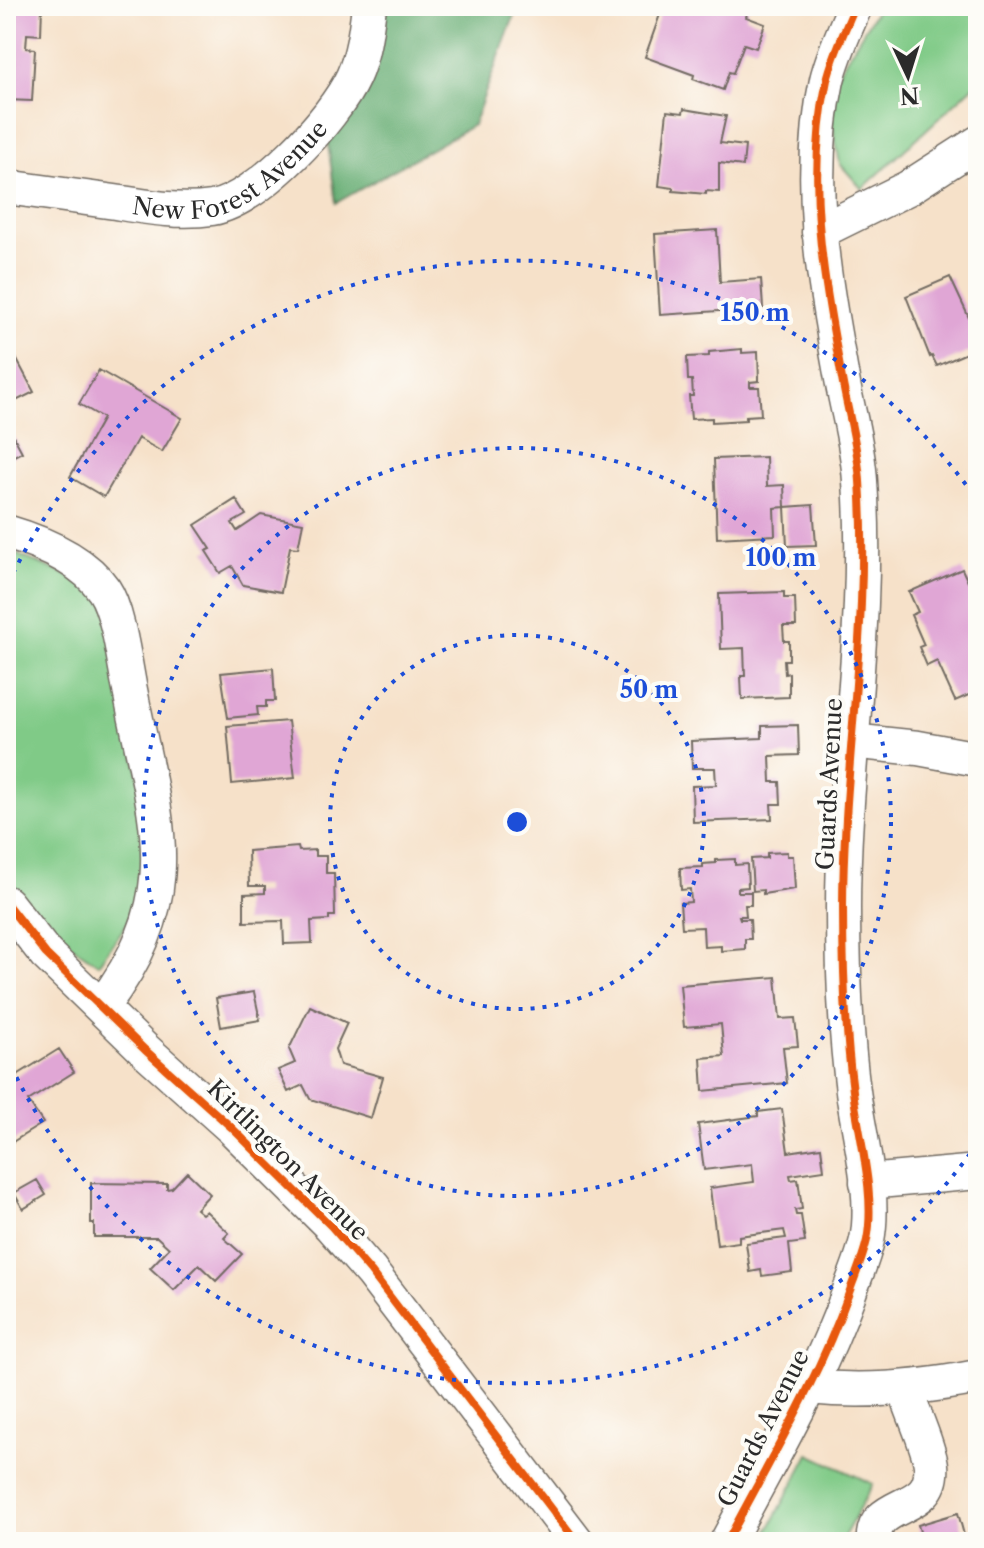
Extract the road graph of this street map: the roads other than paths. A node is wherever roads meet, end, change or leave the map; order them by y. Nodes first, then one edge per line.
1 (369, 6) edge
2 (855, 6) edge
3 (978, 143) edge
4 (6, 187) edge
5 (819, 232) junction
6 (6, 532) edge
7 (851, 741) junction
8 (978, 759) edge
9 (6, 903) edge
10 (102, 1006) junction
11 (978, 1172) edge
12 (867, 1182) junction
13 (978, 1377) edge
14 (809, 1387) junction
15 (905, 1389) junction
16 (577, 1542) edge
17 (727, 1542) edge
18 (874, 1542) edge

1 - 4 street, New Forest Avenue
2 - 5 street, Guards Avenue
3 - 5 street
5 - 7 street, Guards Avenue
6 - 10 street
7 - 8 street
7 - 12 street, Guards Avenue
9 - 10 street, Kirtlington Avenue
10 - 16 street, Kirtlington Avenue
11 - 12 street
12 - 14 street, Guards Avenue
13 - 15 street
14 - 15 street
14 - 17 street, Guards Avenue
15 - 18 street

